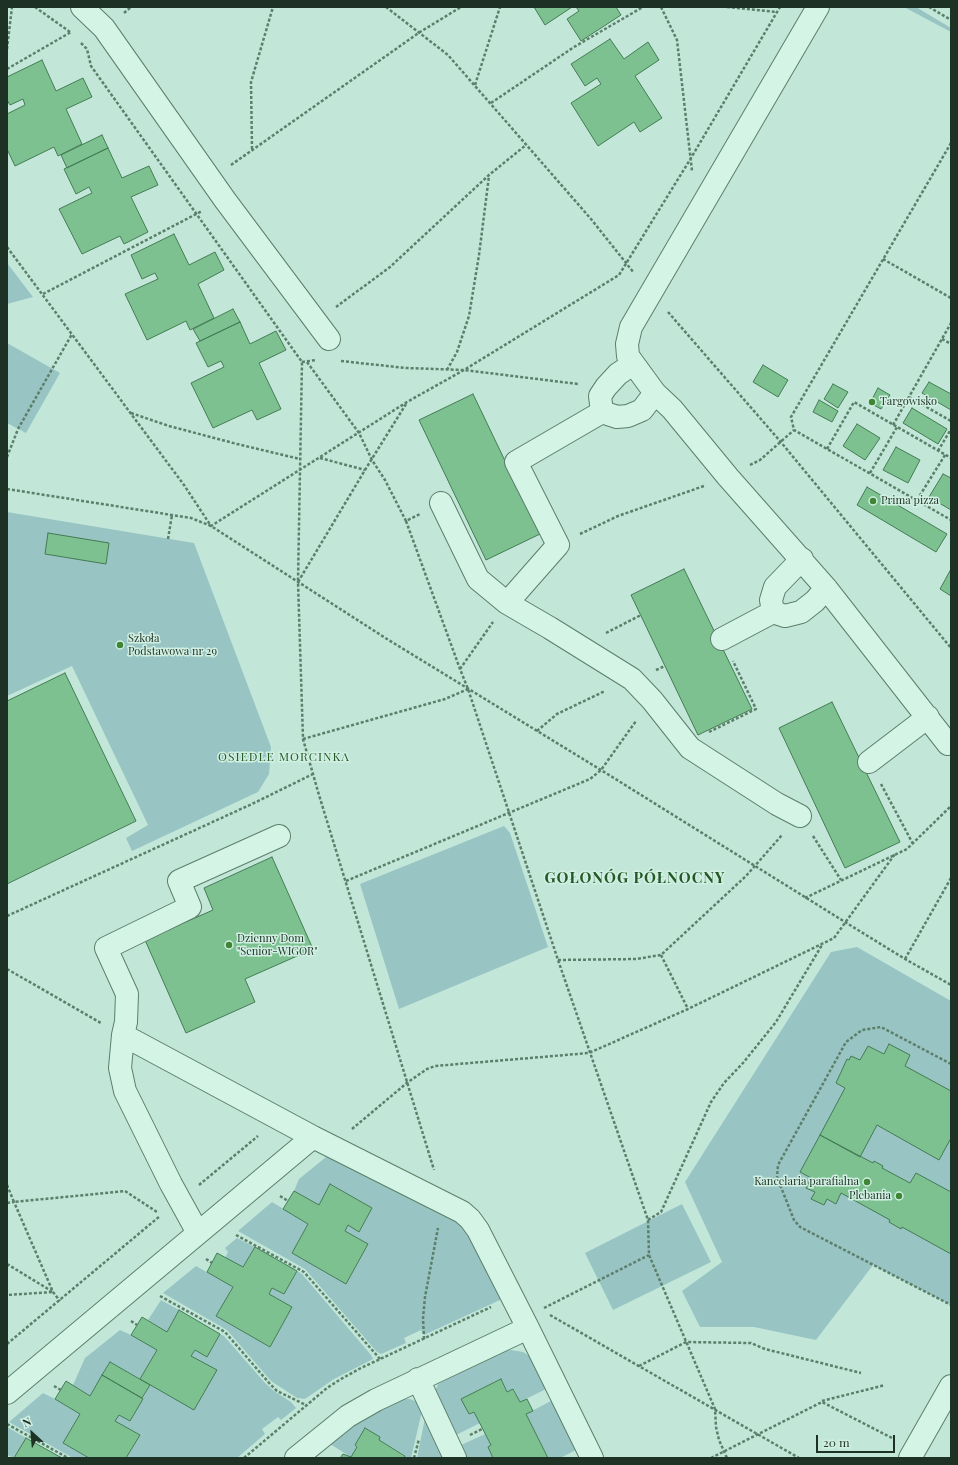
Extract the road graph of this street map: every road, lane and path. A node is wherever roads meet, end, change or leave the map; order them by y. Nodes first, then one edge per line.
1 (12, 7) edge
2 (35, 7) edge
3 (273, 7) edge
4 (386, 7) edge
5 (461, 7) edge
6 (500, 7) edge
7 (643, 7) edge
8 (661, 7) edge
9 (727, 7) edge
10 (780, 7) edge
11 (818, 7) edge
12 (929, 7) edge
13 (88, 12) edge
14 (776, 12) junction
15 (951, 20) edge
16 (70, 32) junction
17 (420, 32) junction
18 (7, 49) edge
19 (7, 69) edge
20 (475, 85) junction
21 (491, 103) junction
22 (526, 144) junction
23 (951, 144) edge
24 (252, 149) junction
25 (691, 158) junction
26 (692, 172) dead end
27 (489, 176) junction
28 (211, 179) junction
29 (225, 200) junction
30 (197, 214) junction
31 (7, 248) edge
32 (883, 258) junction
33 (627, 264) junction
34 (652, 293) junction
35 (43, 294) junction
36 (951, 298) edge
37 (316, 321) junction
38 (951, 323) edge
39 (72, 334) junction
40 (329, 339) dead end
41 (942, 339) junction
42 (951, 344) edge
43 (318, 360) dead end
44 (307, 361) junction
45 (340, 361) dead end
46 (302, 362) junction
47 (633, 364) junction
48 (447, 370) junction
49 (464, 370) junction
50 (606, 387) junction
51 (655, 393) junction
52 (909, 397) junction
53 (407, 402) junction
54 (602, 412) junction
55 (131, 413) junction
56 (951, 421) edge
57 (893, 425) junction
58 (897, 427) junction
59 (951, 429) edge
60 (794, 430) junction
61 (359, 433) junction
62 (780, 441) junction
63 (827, 449) junction
64 (938, 451) junction
65 (945, 454) junction
66 (7, 457) edge
67 (319, 458) junction
68 (951, 458) edge
69 (300, 459) junction
70 (372, 460) junction
71 (300, 470) junction
72 (365, 470) junction
73 (870, 473) junction
74 (728, 477) junction
75 (7, 489) edge
76 (917, 500) junction
77 (441, 503) joint
78 (172, 515) junction
79 (951, 520) edge
80 (406, 521) junction
81 (211, 526) junction
82 (168, 538) dead end
83 (558, 545) junction
84 (802, 559) junction
85 (298, 582) junction
86 (826, 588) junction
87 (507, 603) junction
88 (773, 612) junction
89 (640, 615) dead end
90 (722, 639) joint
91 (580, 646) junction
92 (951, 648) edge
93 (665, 666) dead end
94 (460, 669) junction
95 (632, 679) junction
96 (468, 689) junction
97 (652, 700) junction
98 (928, 717) junction
99 (537, 731) junction
100 (303, 739) junction
101 (686, 743) junction
102 (948, 744) dead end
103 (869, 762) joint
104 (601, 770) junction
105 (313, 774) junction
106 (951, 806) edge
107 (510, 812) junction
108 (800, 816) joint
109 (279, 836) dead end
110 (913, 844) junction
111 (895, 854) junction
112 (755, 866) junction
113 (951, 878) edge
114 (841, 880) junction
115 (346, 881) junction
116 (805, 898) junction
117 (7, 916) edge
118 (845, 922) junction
119 (822, 944) junction
120 (661, 955) junction
121 (905, 959) junction
122 (558, 960) junction
123 (7, 969) edge
124 (951, 985) edge
125 (688, 1010) junction
126 (122, 1035) junction
127 (589, 1053) junction
128 (951, 1064) edge
129 (408, 1082) junction
130 (278, 1119) junction
131 (322, 1142) junction
132 (7, 1185) edge
133 (198, 1185) dead end
134 (14, 1202) junction
135 (7, 1203) edge
136 (444, 1203) junction
137 (218, 1217) junction
138 (648, 1220) junction
139 (198, 1233) junction
140 (649, 1255) junction
141 (7, 1264) edge
142 (143, 1279) junction
143 (53, 1292) junction
144 (7, 1295) edge
145 (512, 1297) junction
146 (60, 1300) junction
147 (951, 1305) edge
148 (528, 1328) junction
149 (424, 1339) junction
150 (686, 1342) junction
151 (7, 1344) edge
152 (380, 1359) junction
153 (639, 1366) junction
154 (861, 1373) dead end
155 (418, 1379) junction
156 (885, 1385) dead end
157 (951, 1386) edge
158 (7, 1393) edge
159 (822, 1402) junction
160 (306, 1405) junction
161 (716, 1409) junction
162 (7, 1424) edge
163 (482, 1429) dead end
164 (758, 1434) junction
165 (466, 1438) dead end
166 (723, 1452) junction
167 (912, 1454) edge
168 (68, 1458) edge
169 (244, 1458) edge
170 (296, 1458) edge
171 (455, 1458) edge
172 (592, 1458) edge
173 (711, 1458) edge
174 (727, 1458) edge
175 (799, 1458) edge

1 - 18 path
2 - 16 path
3 - 24 path
4 - 17 path
5 - 17 path
6 - 20 path
7 - 21 path
8 - 25 path
9 - 14 path
10 - 14 path
11 - 34 street
12 - 15 path
13 - 16 path
13 - 28 street
14 - 25 path
16 - 19 path
16 - 30 path
17 - 20 path
17 - 24 path
20 - 21 path
21 - 22 path
22 - 27 path
22 - 33 path
23 - 32 path
24 - 28 path
25 - 26 path
25 - 33 path
27 - 37 path
27 - 48 path
28 - 29 street
29 - 30 path
29 - 37 street
30 - 35 path
30 - 46 path
31 - 35 path
32 - 36 path
32 - 60 path
33 - 34 path
33 - 49 path
34 - 47 street
34 - 62 path
35 - 39 path
37 - 40 street
38 - 41 path
39 - 55 path
39 - 66 path
41 - 42 path
41 - 52 path
43 - 44 path
44 - 46 path
44 - 61 path
45 - 48 path
46 - 69 path
47 - 50 street
47 - 51 street
48 - 49 path
49 - 50 path
49 - 53 path
50 - 54 street
51 - 54 street
51 - 74 street
52 - 56 path
52 - 57 path
53 - 61 path
53 - 70 path
54 - 83 street
55 - 69 path
55 - 81 path
57 - 58 path
57 - 63 path
58 - 64 path
58 - 73 path
59 - 64 path
60 - 62 path
60 - 63 path
61 - 67 path
61 - 70 path
62 - 74 path
62 - 92 path
63 - 73 path
64 - 65 path
65 - 68 path
65 - 76 path
67 - 71 path
67 - 72 path
69 - 71 path
70 - 72 path
70 - 80 path
71 - 81 path
71 - 85 path
72 - 85 path
73 - 76 path
74 - 83 path
74 - 84 street
75 - 78 path
76 - 79 path
77 - 80 path
77 - 87 street
78 - 81 path
78 - 82 path
80 - 94 path
81 - 85 path
83 - 87 street
84 - 86 street
84 - 88 street
85 - 96 path
85 - 100 path
86 - 88 street
86 - 98 street
87 - 91 street
87 - 94 path
88 - 90 street
89 - 91 path
90 - 101 path
91 - 95 street
93 - 95 path
94 - 96 path
95 - 97 street
95 - 99 path
96 - 99 path
96 - 100 path
96 - 107 path
97 - 101 street
97 - 104 path
98 - 102 street
98 - 103 street
99 - 104 path
100 - 105 path
101 - 108 street
103 - 110 path
104 - 107 path
104 - 112 path
105 - 115 path
105 - 117 path
106 - 110 path
107 - 115 path
107 - 122 path
108 - 114 path
109 - 126 street
110 - 111 path
111 - 114 path
111 - 118 path
112 - 116 path
112 - 120 path
113 - 121 path
114 - 116 path
115 - 129 path
116 - 118 path
118 - 119 path
118 - 121 path
119 - 125 path
119 - 138 path
120 - 122 path
120 - 125 path
121 - 124 path
122 - 127 path
123 - 126 path
125 - 127 path
126 - 130 street
126 - 139 street
127 - 129 path
127 - 138 path
128 - 147 path
129 - 131 path
129 - 136 path
130 - 131 street
130 - 133 path
131 - 136 street
131 - 137 street
132 - 134 path
134 - 135 path
134 - 143 path
134 - 146 path
136 - 145 street
136 - 149 path
137 - 139 street
137 - 152 path
138 - 140 path
139 - 142 street
140 - 150 path
140 - 153 path
141 - 143 path
142 - 158 street
142 - 160 path
143 - 144 path
143 - 146 path
145 - 148 street
145 - 149 path
146 - 151 path
148 - 155 street
148 - 172 street
149 - 152 path
150 - 153 path
150 - 154 path
150 - 161 path
152 - 160 path
153 - 161 path
155 - 170 street
155 - 171 street
156 - 159 path
157 - 167 street
159 - 164 path
159 - 167 path
160 - 169 path
161 - 164 path
161 - 166 path
162 - 168 path
163 - 165 path
164 - 166 path
164 - 175 path
166 - 173 path
166 - 174 path

